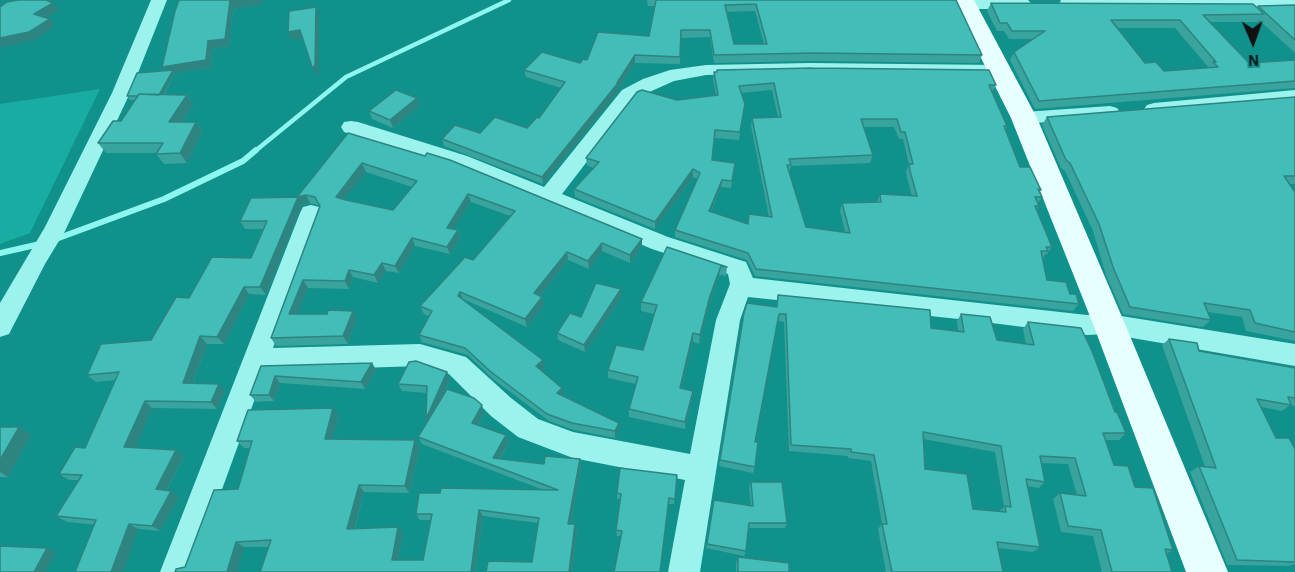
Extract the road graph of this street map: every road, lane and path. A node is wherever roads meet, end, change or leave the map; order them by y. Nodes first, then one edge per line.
1 (159, 0) edge
2 (965, 2) edge
3 (1295, 5) edge
4 (1000, 70) junction
5 (1295, 96) edge
6 (1024, 118) junction
7 (351, 127) dead end
8 (549, 196) junction
9 (311, 213) dead end
10 (743, 287) junction
11 (1109, 324) junction
12 (0, 327) edge
13 (1295, 355) edge
14 (255, 360) junction
15 (702, 470) junction
16 (176, 572) edge
17 (684, 572) edge
18 (1207, 572) edge

1 - 12 street
2 - 3 street
2 - 4 main road
4 - 6 main road
4 - 8 street
5 - 6 street
6 - 11 main road
7 - 8 street
8 - 10 street
9 - 14 street
10 - 11 street
10 - 15 street
11 - 13 street
11 - 18 main road
14 - 15 street
14 - 16 street
15 - 17 street

